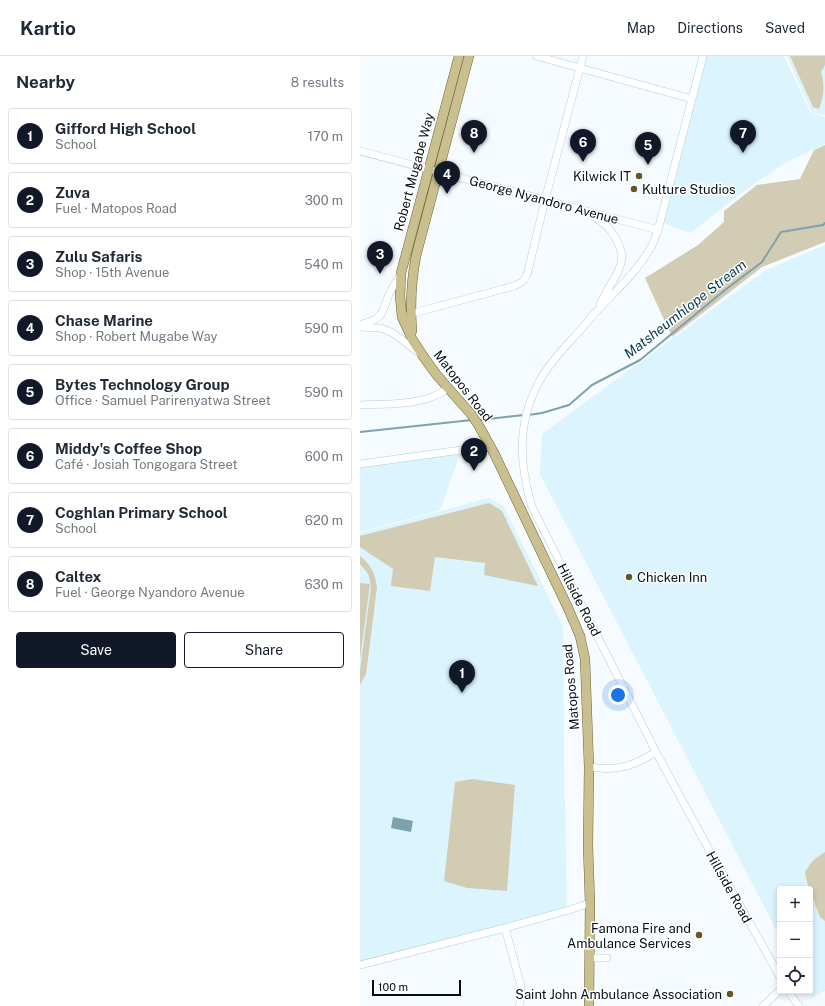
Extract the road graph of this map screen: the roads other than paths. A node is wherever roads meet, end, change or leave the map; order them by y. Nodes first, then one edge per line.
1 (459, 56) edge
2 (469, 56) edge
3 (536, 56) edge
4 (583, 56) edge
5 (703, 56) edge
6 (580, 68) junction
7 (692, 100) junction
8 (360, 151) edge
9 (428, 169) junction
10 (438, 172) junction
11 (545, 200) junction
12 (588, 211) junction
13 (658, 230) junction
14 (401, 273) junction
15 (596, 312) junction
16 (410, 314) junction
17 (360, 326) edge
18 (412, 339) junction
19 (423, 356) junction
20 (448, 388) junction
21 (360, 405) edge
22 (490, 446) junction
23 (360, 464) edge
24 (656, 752) junction
25 (589, 767) junction
26 (590, 903) junction
27 (505, 928) junction
28 (589, 958) junction
29 (607, 958) dead end
30 (360, 966) edge
31 (777, 972) edge
32 (777, 993) edge
33 (790, 994) edge
34 (519, 1006) edge
35 (589, 1006) edge
36 (763, 1006) edge
37 (799, 1006) edge

1 - 9 main road, Robert Mugabe Way
2 - 10 main road, Robert Mugabe Way
3 - 6 street
4 - 6 street
5 - 7 street, Hillside Road
6 - 7 street
6 - 11 street
7 - 13 street, Hillside Road
8 - 9 street, George Nyandoro Avenue
9 - 10 street, George Nyandoro Avenue
9 - 14 main road, Robert Mugabe Way
10 - 11 street, George Nyandoro Avenue
10 - 16 main road, Robert Mugabe Way
11 - 12 street, George Nyandoro Avenue
11 - 16 street
12 - 13 street, George Nyandoro Avenue
12 - 15 street
13 - 15 street, Hillside Road
14 - 17 street
14 - 18 main road, Robert Mugabe Way
15 - 24 street, Hillside Road
16 - 18 main road, Robert Mugabe Way
17 - 19 street
18 - 19 main road, Matopos Road
19 - 20 main road, Matopos Road
20 - 21 street
20 - 22 main road, Matopos Road
22 - 23 street
22 - 25 main road, Matopos Road
24 - 25 street
24 - 31 street, Hillside Road
25 - 26 main road, Matopos Road
26 - 27 street
26 - 28 main road, Matopos Road
27 - 30 street
27 - 34 street
28 - 29 street
28 - 35 main road, Matopos Road
32 - 36 street
33 - 37 street

